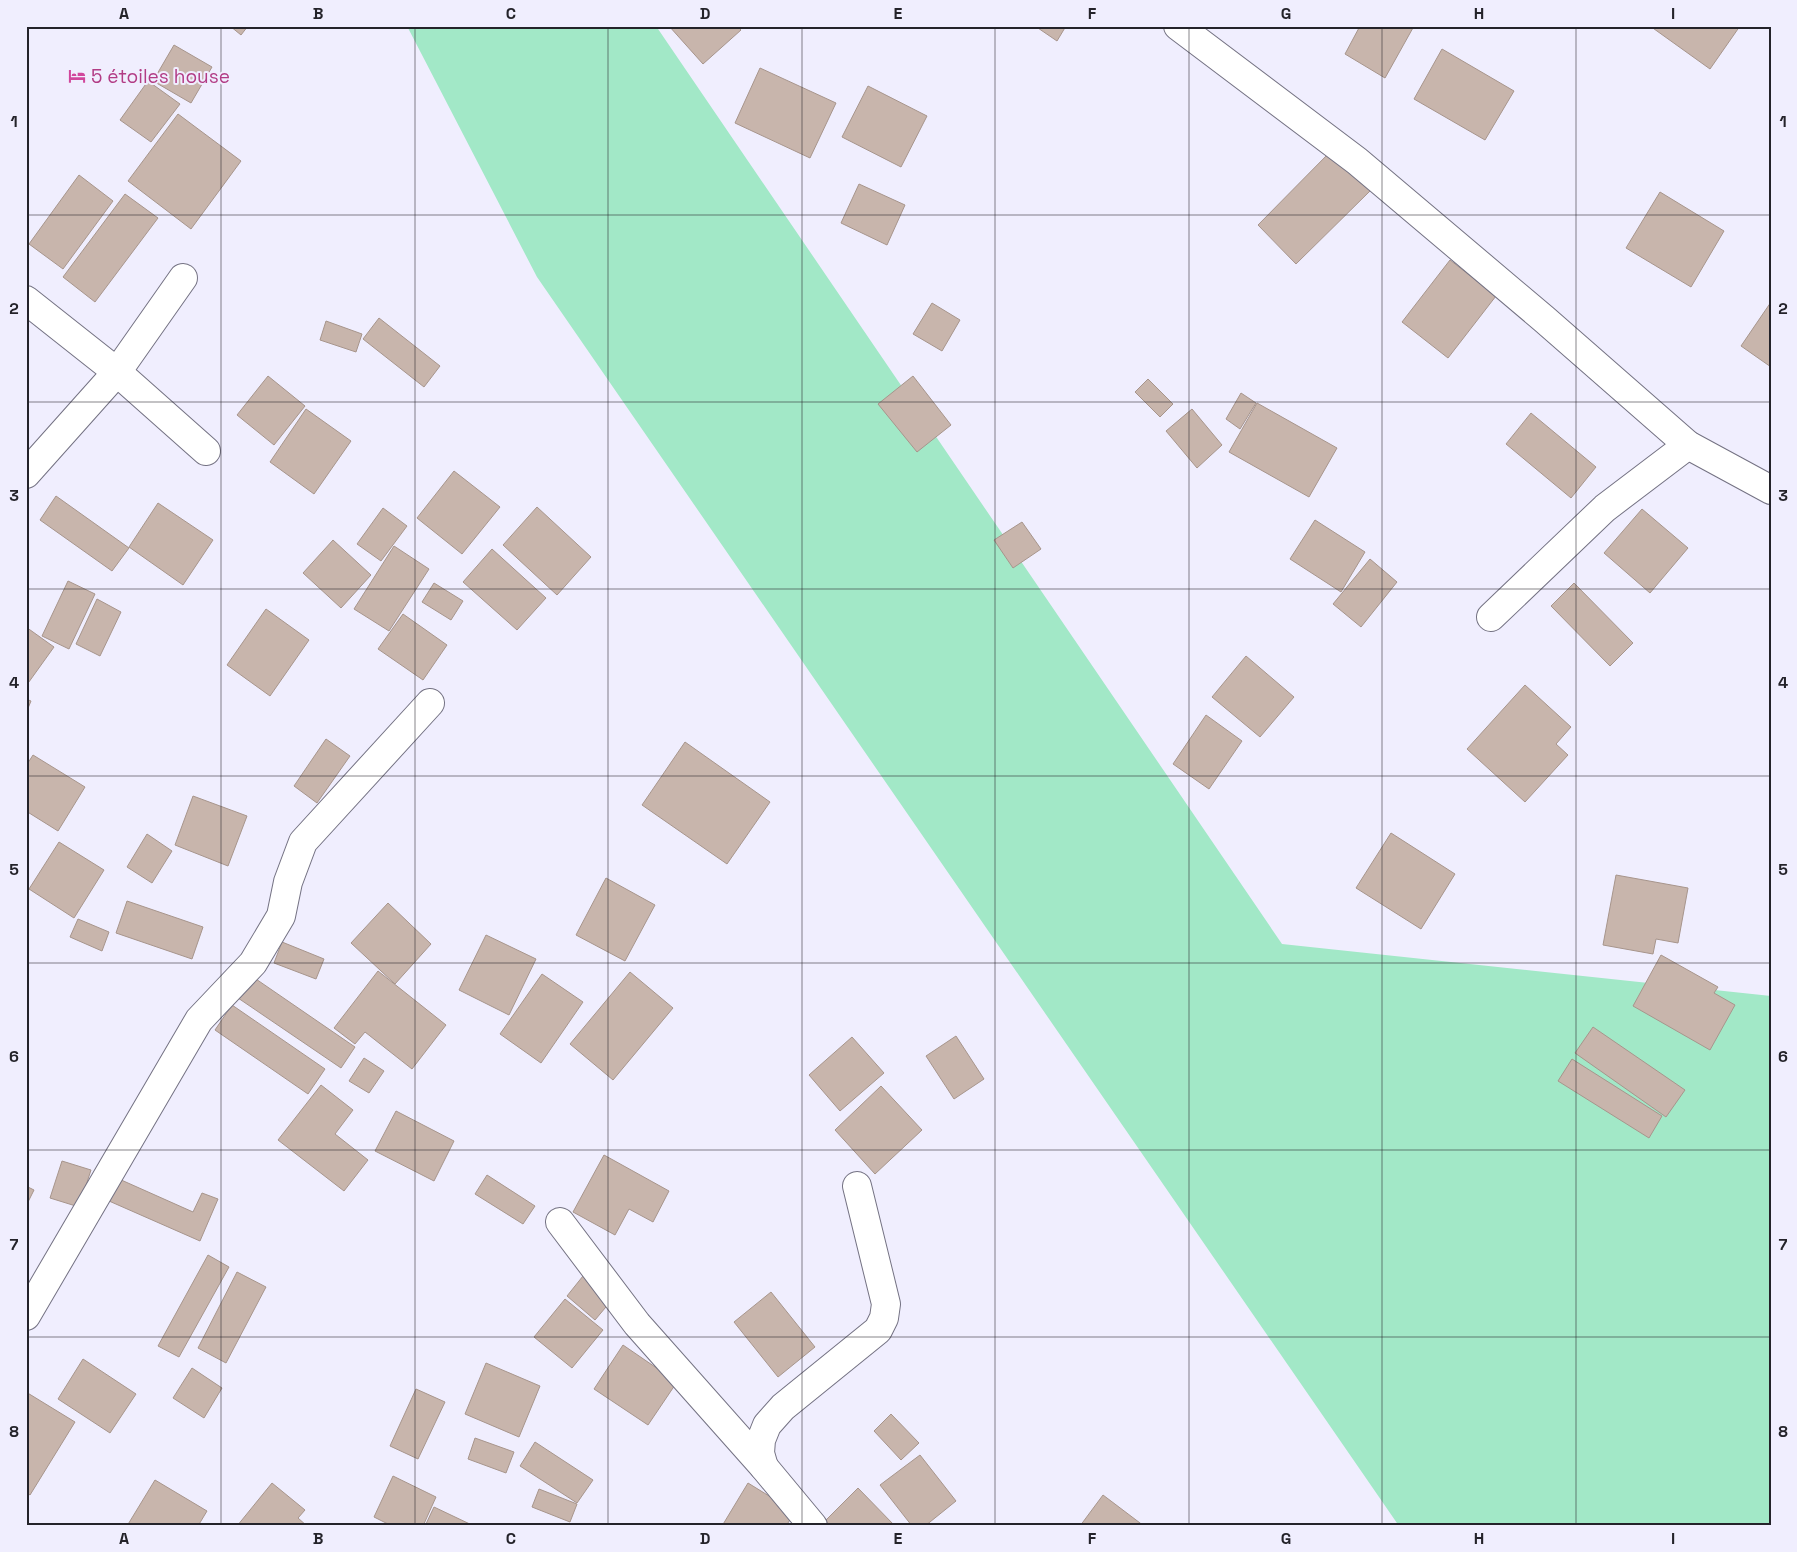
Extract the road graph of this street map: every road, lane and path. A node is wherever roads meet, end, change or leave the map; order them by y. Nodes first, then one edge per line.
1 (1178, 26) edge
2 (183, 278) dead end
3 (26, 300) edge
4 (117, 372) junction
5 (1688, 445) junction
6 (206, 451) dead end
7 (26, 474) edge
8 (1771, 490) edge
9 (1491, 617) dead end
10 (430, 703) dead end
11 (857, 1186) dead end
12 (560, 1222) dead end
13 (26, 1316) edge
14 (764, 1467) junction
15 (813, 1526) edge

1 - 5 street
2 - 4 street
3 - 4 street
4 - 6 street
4 - 7 street
5 - 8 street
5 - 9 street
10 - 13 street
11 - 14 street
12 - 14 street
14 - 15 street

